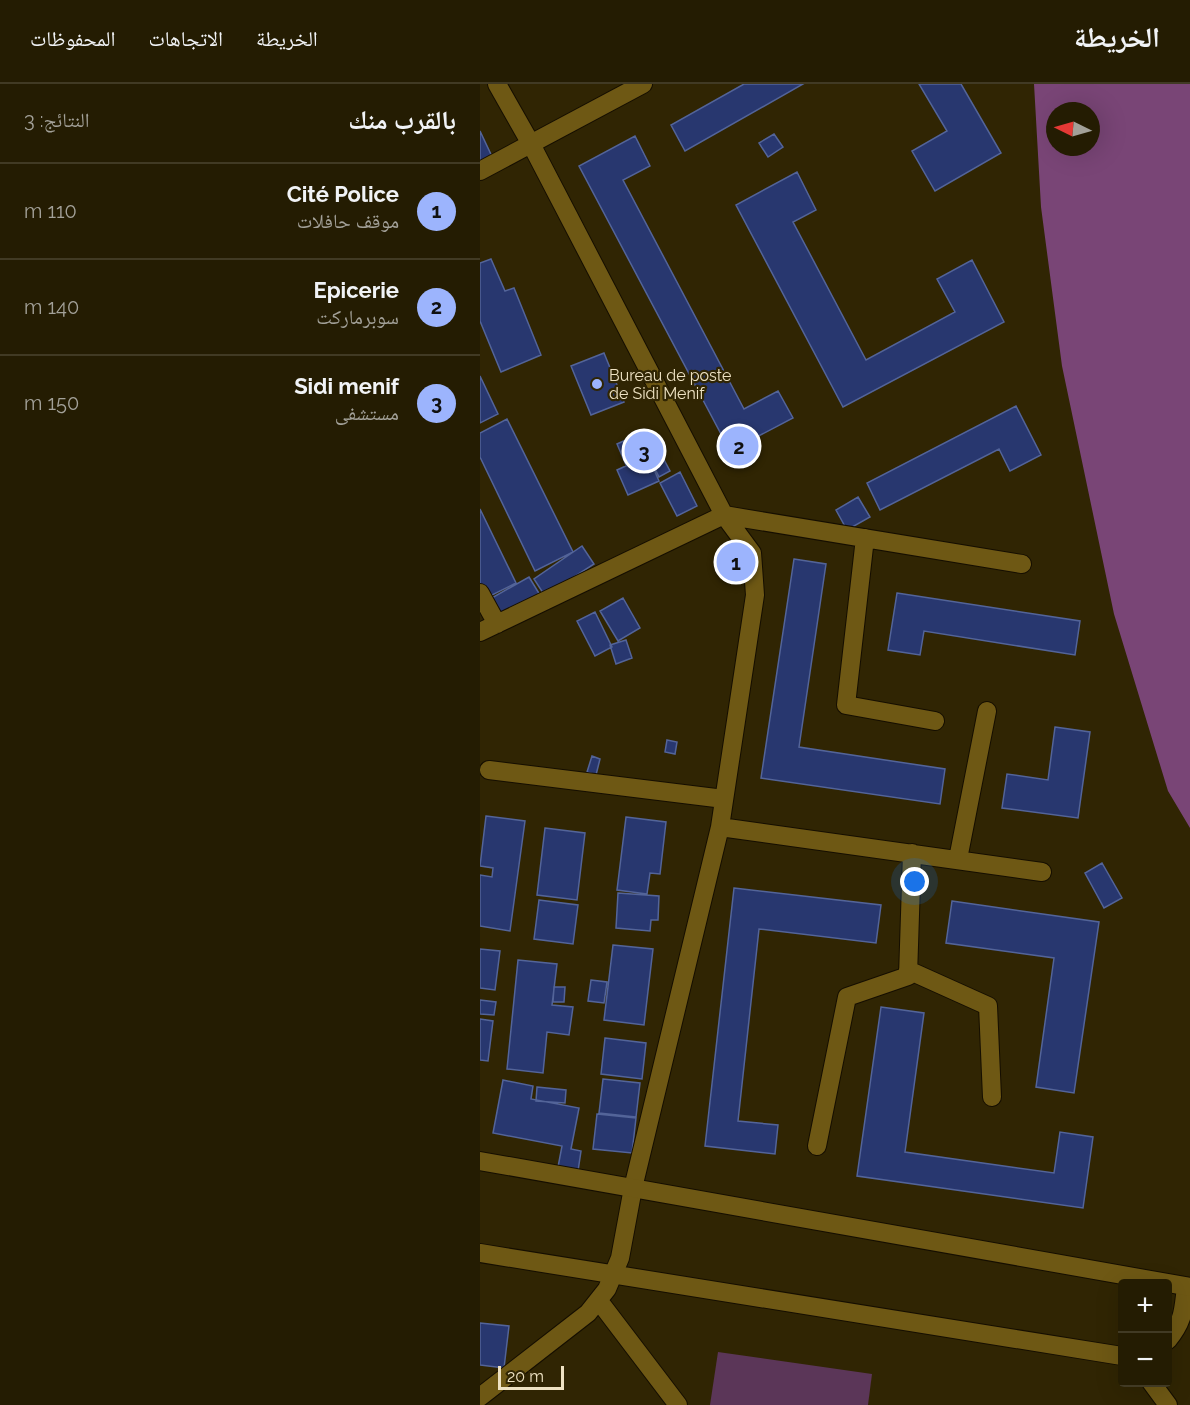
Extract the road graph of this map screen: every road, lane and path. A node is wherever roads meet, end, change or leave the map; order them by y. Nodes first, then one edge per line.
1 (497, 84) edge
2 (643, 84) edge
3 (531, 144) junction
4 (480, 171) edge
5 (724, 515) junction
6 (865, 538) junction
7 (1022, 564) dead end
8 (480, 593) edge
9 (497, 624) junction
10 (480, 632) edge
11 (987, 711) dead end
12 (935, 721) dead end
13 (489, 770) dead end
14 (724, 799) junction
15 (720, 827) junction
16 (912, 853) junction
17 (958, 859) junction
18 (1042, 872) dead end
19 (909, 970) junction
20 (992, 1097) dead end
21 (817, 1146) dead end
22 (480, 1161) edge
23 (633, 1188) junction
24 (480, 1253) edge
25 (615, 1274) junction
26 (1188, 1287) edge
27 (599, 1301) junction
28 (1172, 1334) edge
29 (1118, 1355) edge
30 (1154, 1387) edge
31 (480, 1397) edge
32 (678, 1405) edge
33 (1168, 1405) edge

1 - 3 street
2 - 3 street
3 - 4 street
3 - 5 street
5 - 6 street
5 - 9 street
5 - 14 street
6 - 7 street
6 - 12 street
8 - 9 street
9 - 10 street
11 - 17 street
13 - 14 street
14 - 15 street
15 - 16 street
15 - 23 street
16 - 17 street
16 - 19 street
17 - 18 street
19 - 20 street
19 - 21 street
22 - 23 street
23 - 25 street
23 - 26 street
24 - 25 street
25 - 27 street
25 - 29 street
26 - 28 street
27 - 31 street
27 - 32 street
30 - 33 street

